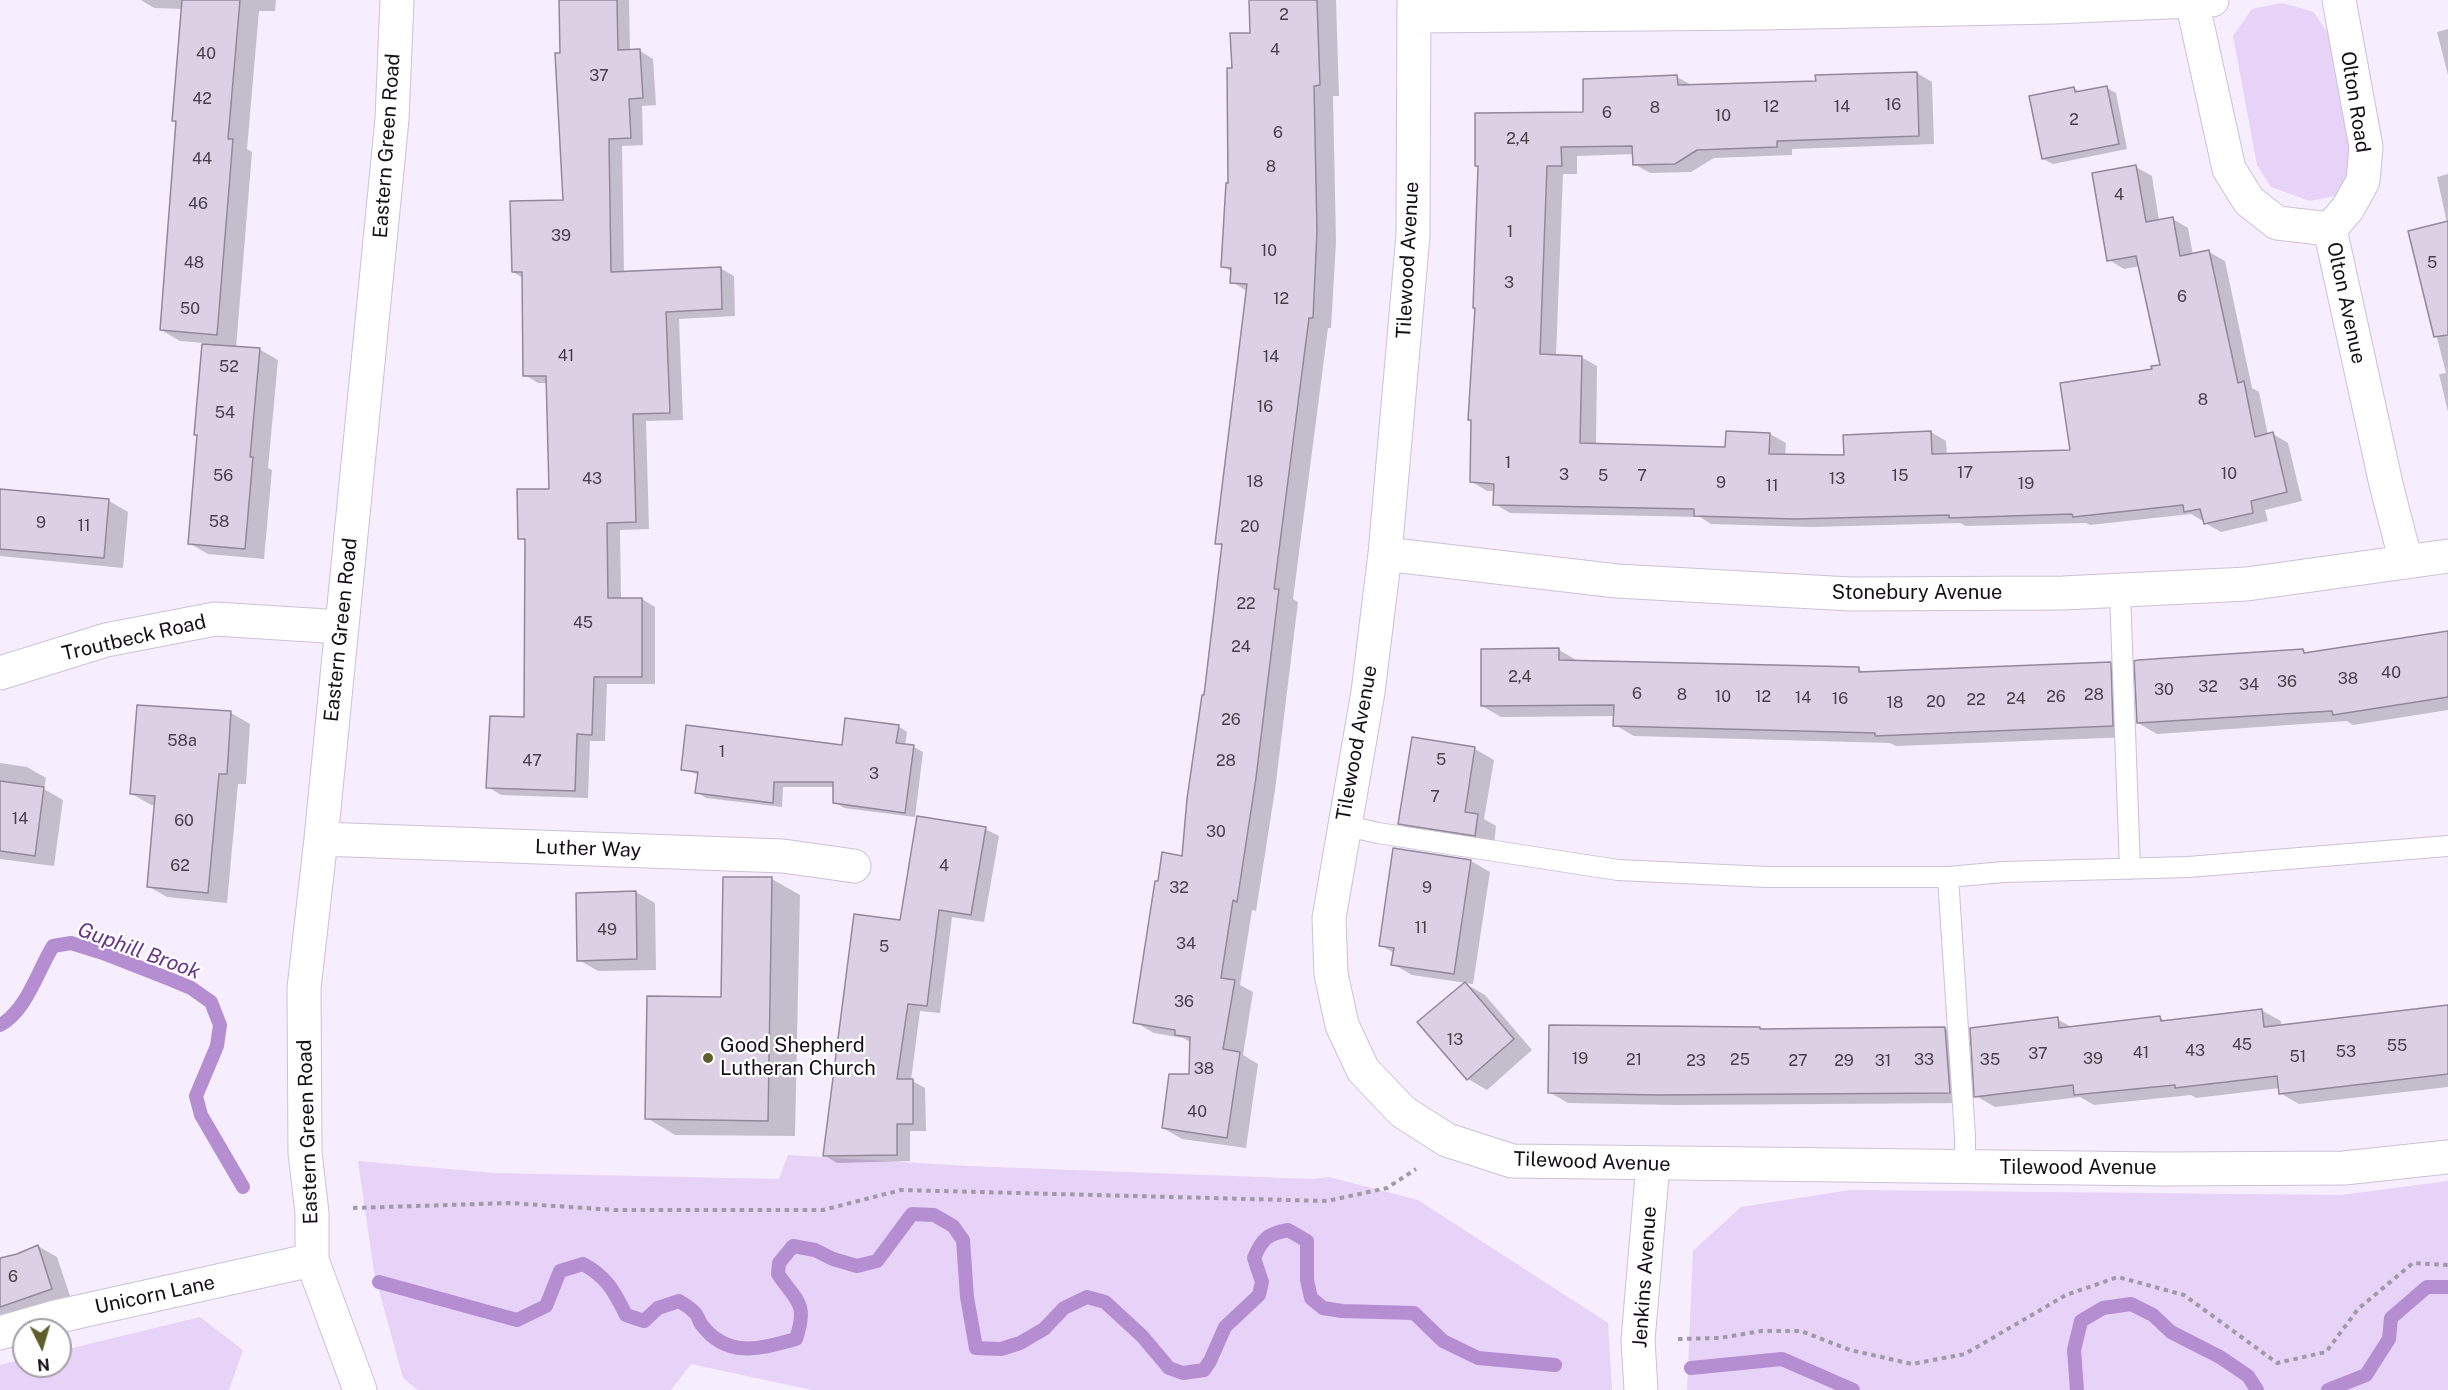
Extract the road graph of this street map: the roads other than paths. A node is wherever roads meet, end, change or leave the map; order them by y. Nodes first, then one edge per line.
1 (397, 0) edge
2 (2339, 0) edge
3 (2202, 1) edge
4 (1414, 8) edge
5 (2330, 229) junction
6 (1385, 554) junction
7 (2448, 556) edge
8 (2406, 562) junction
9 (2120, 592) junction
10 (342, 627) junction
11 (0, 673) edge
12 (1343, 825) junction
13 (321, 839) junction
14 (2448, 846) edge
15 (854, 866) dead end
16 (2130, 869) junction
17 (1948, 877) junction
18 (2448, 1157) edge
19 (1653, 1164) junction
20 (1965, 1167) junction
21 (312, 1260) junction
22 (0, 1333) edge
23 (360, 1390) edge
24 (1641, 1390) edge

1 - 10 street, Eastern Green Road
2 - 5 street, Olton Road
3 - 4 street
3 - 5 street, Olton Avenue
4 - 6 street, Tilewood Avenue
5 - 8 street, Olton Avenue
6 - 9 street, Stonebury Avenue
6 - 12 street, Tilewood Avenue
7 - 8 street, Stonebury Avenue
8 - 9 street, Stonebury Avenue
9 - 16 lane
10 - 11 street, Troutbeck Road
10 - 13 street, Eastern Green Road
12 - 17 lane
12 - 19 street, Tilewood Avenue
13 - 15 street, Luther Way
13 - 21 street, Eastern Green Road
14 - 16 lane
16 - 17 lane
17 - 20 lane
18 - 20 street, Tilewood Avenue
19 - 20 street, Tilewood Avenue
19 - 24 street, Jenkins Avenue
21 - 22 street, Unicorn Lane
21 - 23 street

